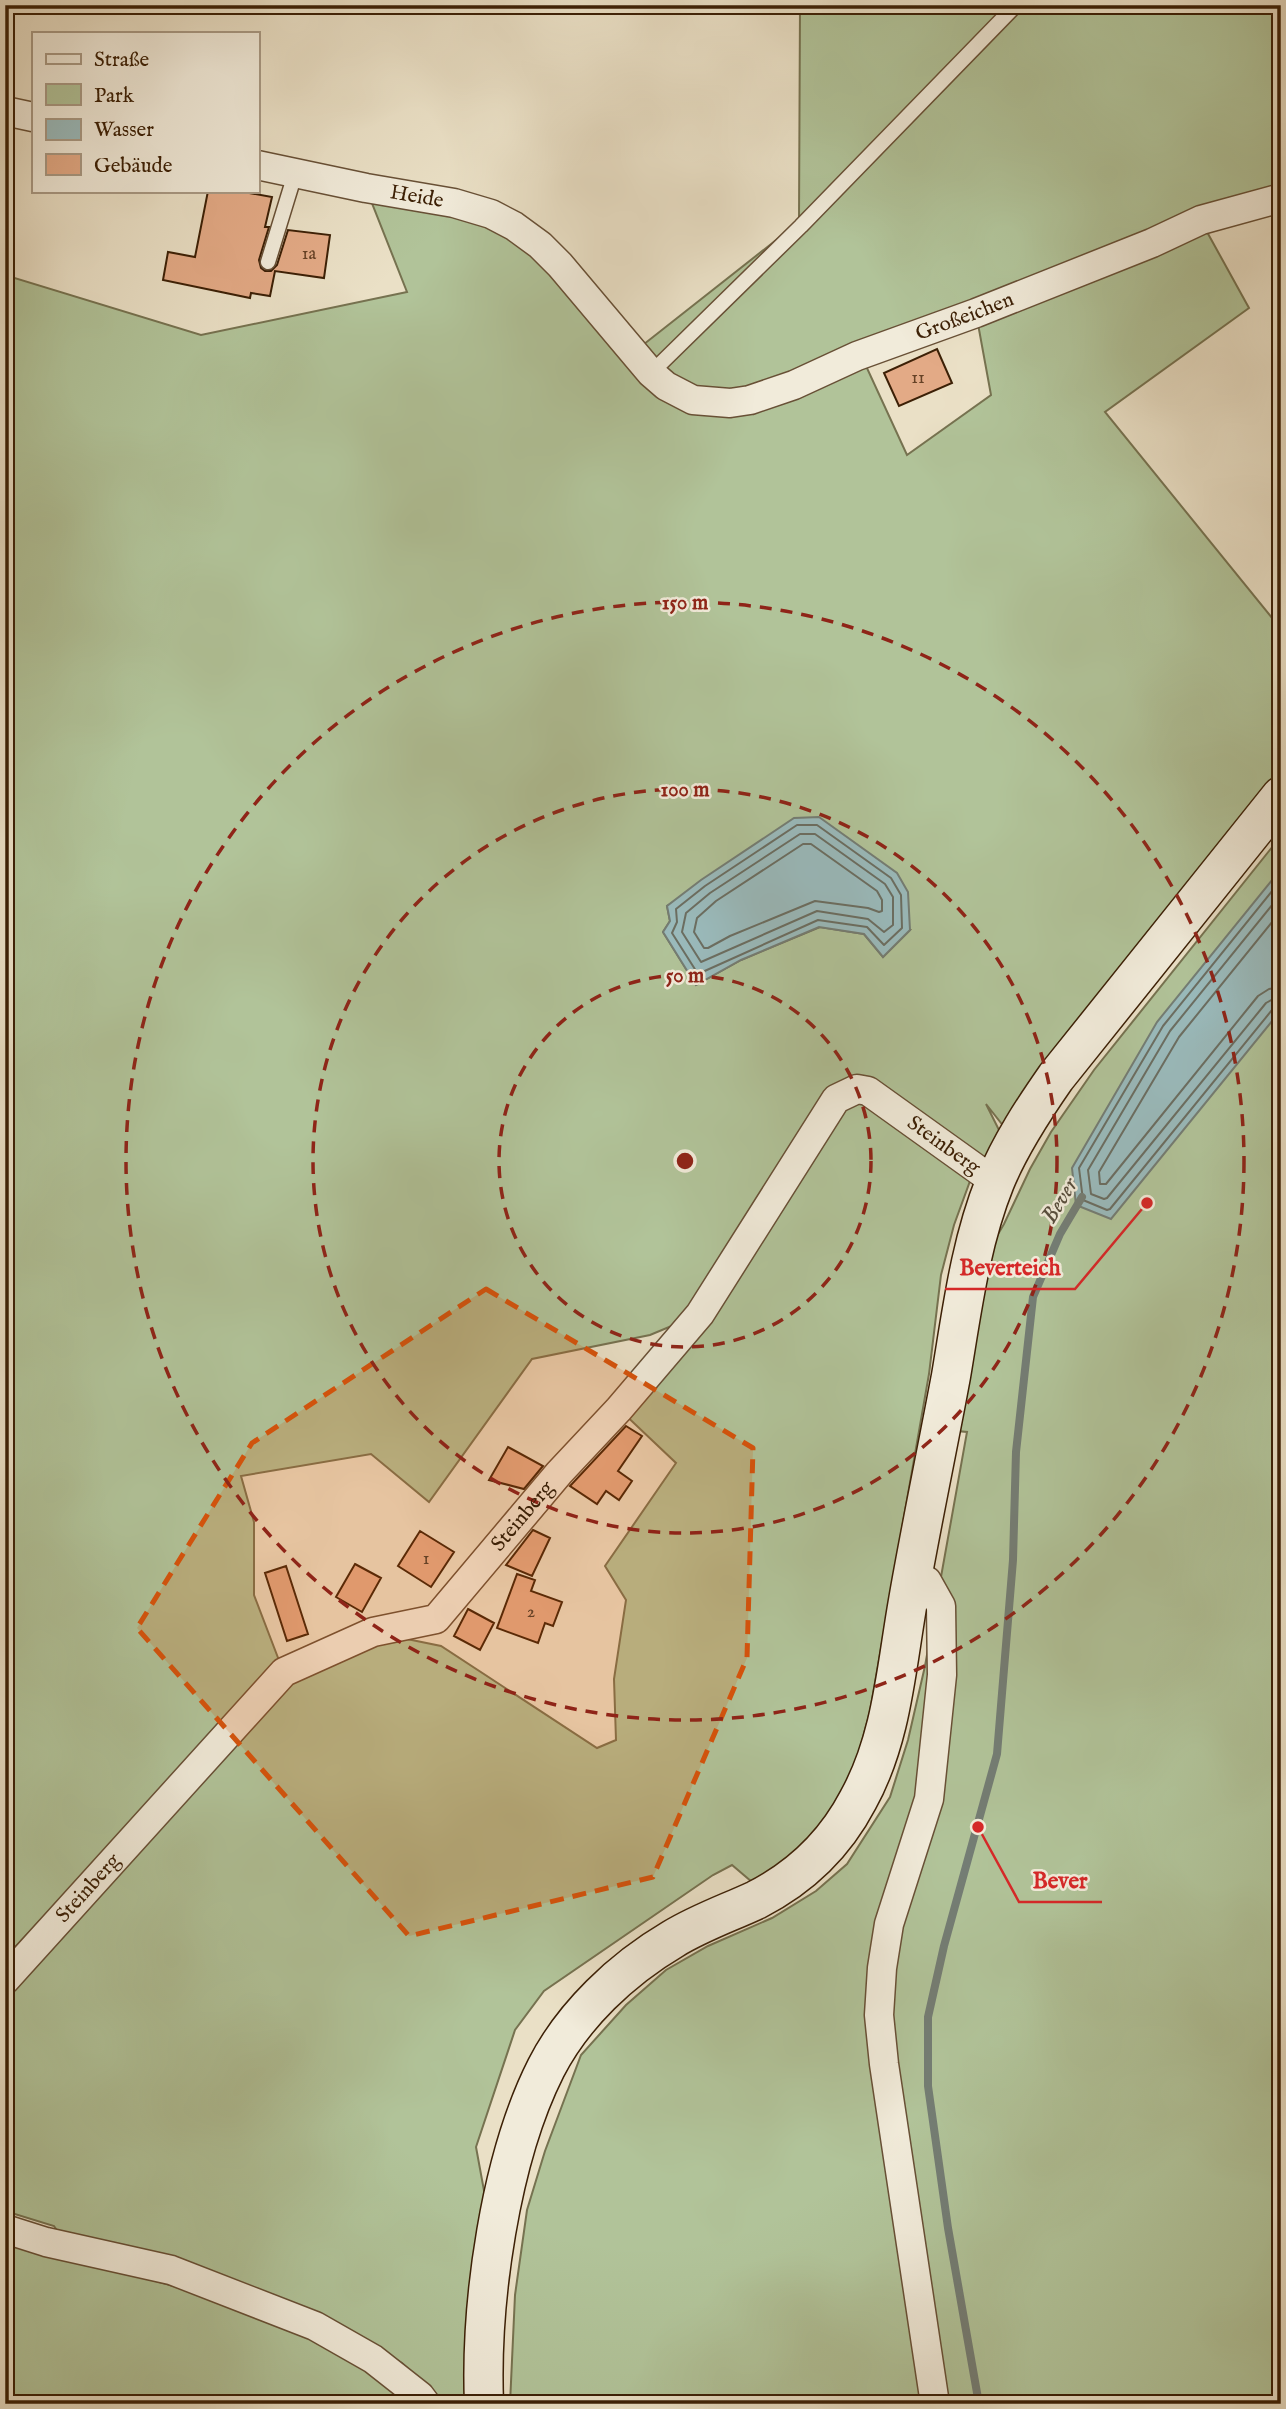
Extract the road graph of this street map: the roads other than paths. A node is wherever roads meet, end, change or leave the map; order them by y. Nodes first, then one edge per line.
1 (1016, 5) edge
2 (5, 111) edge
3 (32, 117) edge
4 (259, 165) edge
5 (295, 174) junction
6 (1281, 198) edge
7 (268, 262) dead end
8 (561, 265) joint
9 (651, 373) junction
10 (1281, 796) edge
11 (995, 1182) junction
12 (912, 1576) junction
13 (5, 1980) edge
14 (5, 2229) edge
15 (426, 2404) edge
16 (484, 2404) edge
17 (935, 2404) edge

1 - 9 lane
2 - 3 street
4 - 5 street, Heide
5 - 7 lane
5 - 8 street, Heide
6 - 9 street, Großeichen
8 - 9 street, Großeichen
10 - 11 street
11 - 12 street
11 - 13 street, Steinberg
12 - 16 street
12 - 17 street
14 - 15 street

